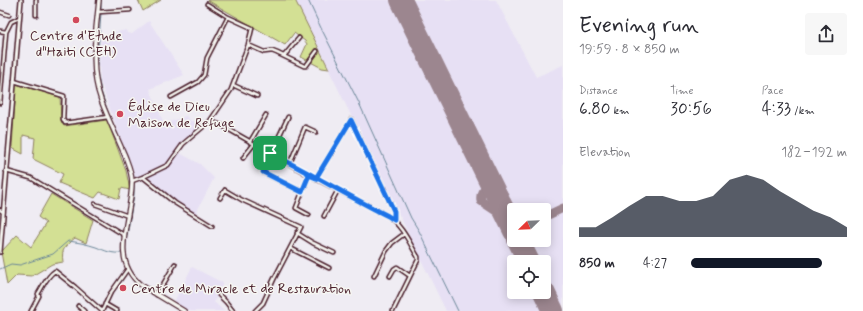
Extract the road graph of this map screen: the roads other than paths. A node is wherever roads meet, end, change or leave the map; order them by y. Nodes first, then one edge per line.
1 (21, 0) edge
2 (36, 0) edge
3 (99, 0) edge
4 (207, 4) dead end
5 (130, 10) dead end
6 (0, 12) edge
7 (98, 12) junction
8 (9, 15) dead end
9 (36, 15) dead end
10 (228, 17) junction
11 (19, 18) junction
12 (0, 31) edge
13 (6, 32) junction
14 (299, 38) dead end
15 (248, 45) junction
16 (317, 51) dead end
17 (284, 56) junction
18 (0, 61) edge
19 (4, 62) junction
20 (14, 81) junction
21 (233, 85) junction
22 (257, 96) dead end
23 (171, 97) dead end
24 (0, 103) edge
25 (266, 114) dead end
26 (108, 117) junction
27 (288, 117) dead end
28 (210, 121) junction
29 (316, 132) dead end
30 (250, 142) junction
31 (254, 144) junction
32 (270, 153) junction
33 (243, 158) dead end
34 (290, 163) junction
35 (6, 170) junction
36 (309, 175) junction
37 (142, 177) junction
38 (316, 178) junction
39 (132, 181) junction
40 (338, 190) junction
41 (302, 192) junction
42 (220, 198) dead end
43 (95, 204) dead end
44 (2, 211) edge
45 (309, 214) dead end
46 (128, 216) junction
47 (324, 216) dead end
48 (394, 220) junction
49 (212, 226) dead end
50 (1, 229) edge
51 (297, 234) junction
52 (404, 234) junction
53 (125, 235) junction
54 (290, 248) junction
55 (0, 252) edge
56 (334, 253) dead end
57 (175, 264) dead end
58 (329, 268) dead end
59 (127, 270) junction
60 (374, 276) dead end
61 (390, 276) dead end
62 (410, 276) junction
63 (157, 295) junction
64 (219, 295) dead end
65 (105, 304) junction
66 (78, 306) dead end
67 (31, 311) edge
68 (84, 311) edge
69 (102, 311) edge
70 (117, 311) edge
71 (184, 311) edge
72 (233, 311) edge
73 (255, 311) edge
74 (393, 311) edge

1 - 11 street
2 - 9 street
3 - 7 main road
4 - 10 street
5 - 7 street
6 - 8 street
7 - 26 main road
10 - 15 street
10 - 23 street
11 - 13 street
11 - 20 street
12 - 13 street
13 - 19 street
14 - 17 street
15 - 17 street
15 - 21 street
16 - 17 street
18 - 19 street
19 - 24 street
20 - 26 street
20 - 35 street
21 - 22 street
21 - 28 street
25 - 30 street
26 - 39 main road
27 - 32 street
28 - 30 street
28 - 37 street
29 - 34 street
30 - 31 street
31 - 32 street
31 - 33 street
32 - 34 street
32 - 41 street
34 - 36 street
35 - 44 street
35 - 53 street
36 - 38 street
36 - 41 street
37 - 39 street
37 - 49 street
38 - 40 street
38 - 48 street
39 - 46 main road
40 - 47 street
40 - 48 street
41 - 45 street
42 - 51 street
43 - 46 street
44 - 50 street
46 - 53 main road
48 - 52 street
50 - 55 street
51 - 54 street
51 - 56 street
52 - 60 street
52 - 62 street
53 - 59 main road
54 - 58 street
54 - 73 street
57 - 63 street
59 - 63 main road
59 - 65 street
61 - 62 street
62 - 74 street
63 - 71 main road
64 - 72 street
65 - 69 street
65 - 70 street
66 - 68 street
67 - 69 street

